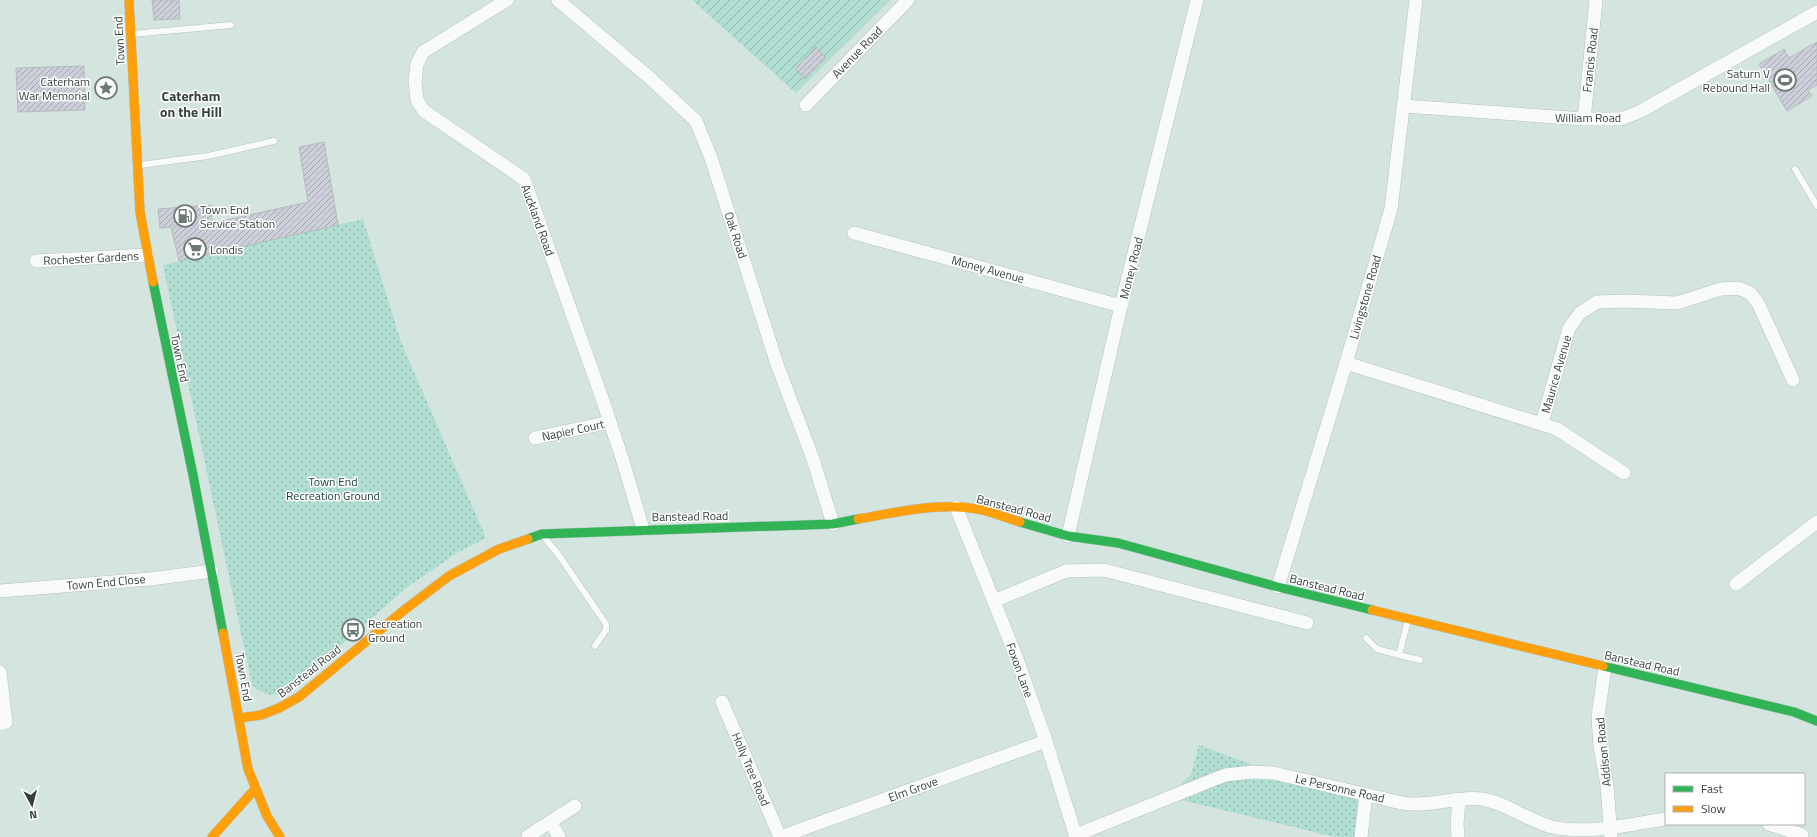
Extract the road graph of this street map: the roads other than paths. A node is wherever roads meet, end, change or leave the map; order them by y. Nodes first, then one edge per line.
1 (129, 0) edge
2 (507, 0) edge
3 (558, 0) edge
4 (908, 0) edge
5 (1197, 0) edge
6 (1416, 0) edge
7 (1596, 0) edge
8 (1817, 12) edge
9 (231, 25) dead end
10 (130, 35) junction
11 (806, 105) dead end
12 (1404, 106) junction
13 (1584, 119) junction
14 (274, 141) dead end
15 (137, 166) junction
16 (1795, 169) dead end
17 (1817, 206) edge
18 (854, 233) dead end
19 (146, 255) junction
20 (36, 261) dead end
21 (1122, 306) junction
22 (1346, 363) junction
23 (1793, 380) dead end
24 (610, 422) junction
25 (1542, 423) junction
26 (536, 438) dead end
27 (1624, 473) dead end
28 (956, 507) junction
29 (1817, 522) edge
30 (833, 524) junction
31 (642, 530) junction
32 (542, 534) junction
33 (1068, 536) junction
34 (212, 571) junction
35 (1736, 584) dead end
36 (1278, 587) junction
37 (0, 591) edge
38 (994, 601) junction
39 (1408, 619) junction
40 (1307, 623) dead end
41 (1366, 638) dead end
42 (595, 646) dead end
43 (1399, 655) junction
44 (1420, 660) dead end
45 (1604, 667) junction
46 (0, 672) edge
47 (722, 702) dead end
48 (239, 718) junction
49 (1817, 721) edge
50 (0, 724) edge
51 (1046, 741) junction
52 (255, 789) junction
53 (1366, 794) junction
54 (1459, 799) junction
55 (575, 806) dead end
56 (1665, 819) edge
57 (551, 823) junction
58 (1772, 825) edge
59 (1611, 833) edge
60 (1802, 835) dead end
61 (528, 836) edge
62 (1076, 836) edge
63 (212, 837) edge
64 (280, 837) edge
65 (559, 837) edge
66 (780, 837) edge
67 (1361, 837) edge
68 (1458, 837) edge

1 - 10 main road, Town End
2 - 24 street, Auckland Road
3 - 30 street, Oak Road
4 - 11 street, Avenue Road
5 - 21 street, Money Road
6 - 12 street, Livingstone Road
7 - 13 street, Francis Road
8 - 13 street, William Road
9 - 10 lane
10 - 15 main road, Town End
12 - 13 street, William Road
12 - 22 street, Livingstone Road
14 - 15 lane
15 - 19 main road, Town End
16 - 17 lane
18 - 21 street, Money Avenue
19 - 20 street, Rochester Gardens
19 - 34 main road, Town End
21 - 33 street, Money Road
22 - 25 street, Maurice Avenue
22 - 36 street, Livingstone Road
23 - 25 street, Maurice Avenue
24 - 26 street, Napier Court
24 - 31 street, Auckland Road
25 - 27 street, Maurice Avenue
28 - 30 main road, Banstead Road
28 - 33 main road, Banstead Road
28 - 38 street, Foxon Lane
29 - 35 street
30 - 31 main road, Banstead Road
31 - 32 main road, Banstead Road
32 - 42 lane
32 - 48 main road, Banstead Road
33 - 36 main road, Banstead Road
34 - 37 street, Town End Close
34 - 48 main road, Town End
36 - 39 main road, Banstead Road
38 - 40 street
38 - 51 street, Foxon Lane
39 - 43 lane
39 - 45 main road, Banstead Road
41 - 43 lane
43 - 44 lane
45 - 49 main road, Banstead Road
45 - 59 street, Addison Road
46 - 50 street
47 - 66 street, Holly Tree Road
48 - 52 main road, Town End
51 - 62 street, Foxon Lane
51 - 66 street, Elm Grove
52 - 63 main road
52 - 64 main road, Town End
53 - 54 street, Le Personne Road
53 - 62 street, Le Personne Road
53 - 67 street
54 - 59 street, Le Personne Road
54 - 68 street
55 - 57 street
56 - 59 street, Le Personne Road
57 - 61 street
57 - 65 street
58 - 60 street

